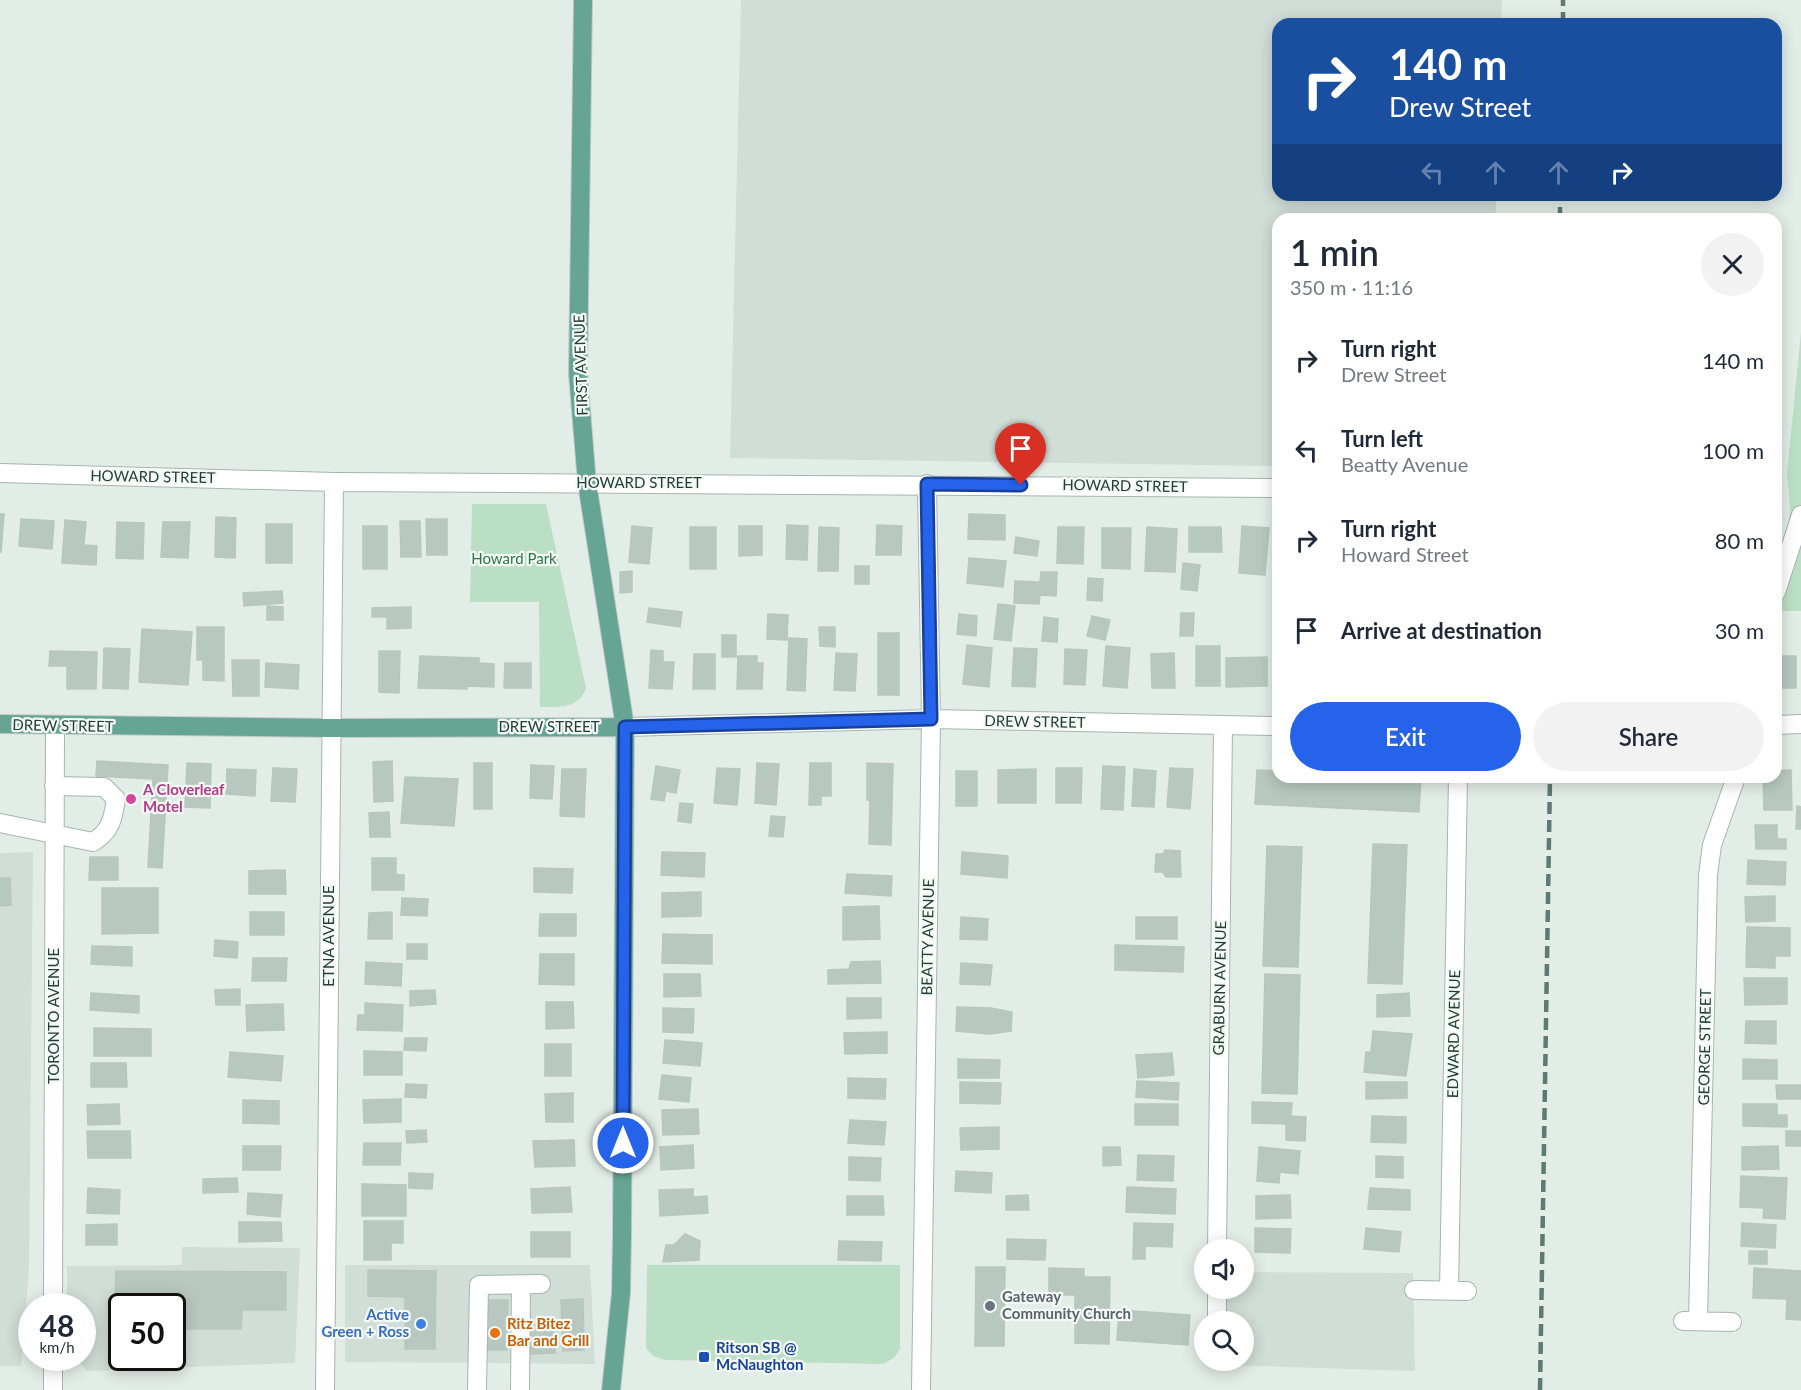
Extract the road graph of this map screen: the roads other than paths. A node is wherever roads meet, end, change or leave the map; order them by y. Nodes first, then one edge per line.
1 (584, 0) edge
2 (0, 473) edge
3 (334, 482) junction
4 (587, 483) junction
5 (927, 484) junction
6 (1272, 488) edge
7 (1801, 515) edge
8 (1782, 574) edge
9 (931, 719) junction
10 (0, 724) edge
11 (1801, 724) edge
12 (1782, 725) edge
13 (55, 726) junction
14 (1223, 726) junction
15 (1272, 726) edge
16 (625, 727) junction
17 (330, 728) junction
18 (1458, 783) edge
19 (1734, 783) edge
20 (54, 786) junction
21 (0, 823) edge
22 (54, 833) junction
23 (1217, 1239) edge
24 (541, 1284) dead end
25 (521, 1285) junction
26 (1414, 1290) dead end
27 (53, 1293) edge
28 (1732, 1322) dead end
29 (53, 1371) edge
30 (53, 1390) edge
31 (325, 1390) edge
32 (477, 1390) edge
33 (520, 1390) edge
34 (610, 1390) edge
35 (921, 1390) edge

1 - 4 main road, FIRST AVENUE
2 - 3 street, HOWARD STREET
3 - 4 street, HOWARD STREET
3 - 17 street, ETNA AVENUE
4 - 5 street, HOWARD STREET
4 - 16 main road, FIRST AVENUE
5 - 6 street, HOWARD STREET
5 - 9 street, BEATTY AVENUE
7 - 8 street
9 - 14 street, DREW STREET
9 - 16 street, DREW STREET
9 - 35 street, BEATTY AVENUE
10 - 13 main road, DREW STREET
11 - 12 street
13 - 17 main road, DREW STREET
13 - 20 street, TORONTO AVENUE
14 - 15 street, DREW STREET
14 - 23 street, GRABURN AVENUE
16 - 17 main road, DREW STREET
16 - 34 main road, FIRST AVENUE
17 - 31 street, ETNA AVENUE
18 - 26 street, EDWARD AVENUE
19 - 28 street, GEORGE STREET
20 - 22 street, TORONTO AVENUE
20 - 22 street
21 - 22 street
22 - 27 street, TORONTO AVENUE
24 - 25 street
25 - 32 street
25 - 33 street
29 - 30 street

